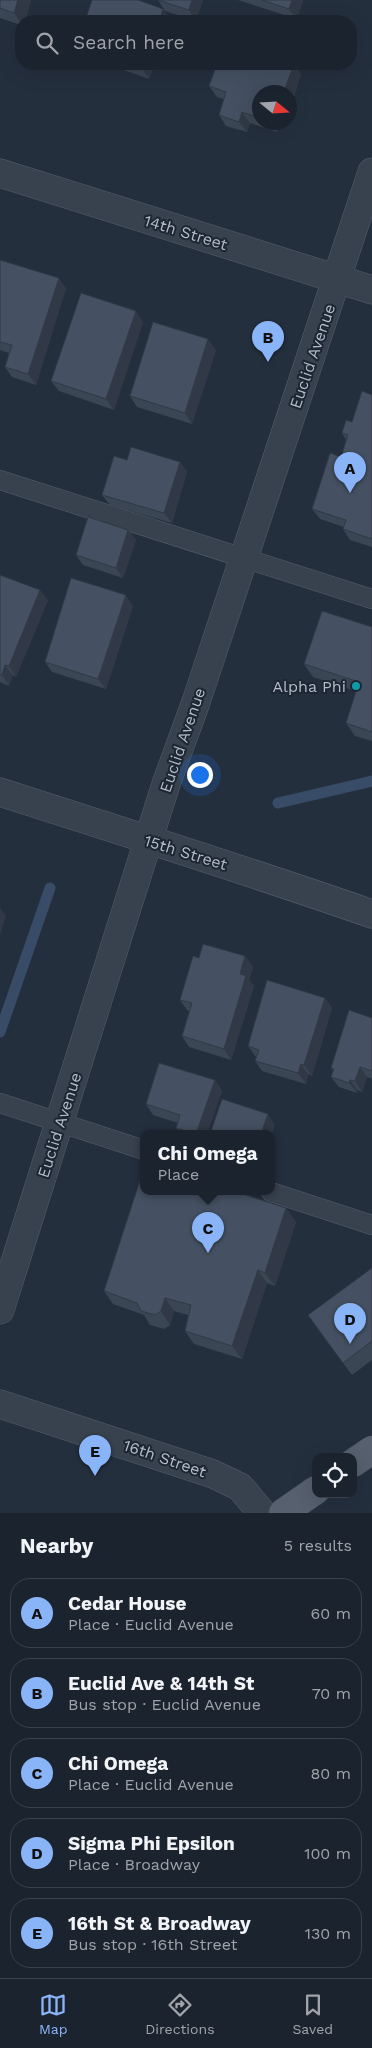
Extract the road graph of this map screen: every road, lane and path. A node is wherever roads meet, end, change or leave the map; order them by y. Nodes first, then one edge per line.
1 (372, 172) edge
2 (0, 173) edge
3 (338, 279) junction
4 (372, 290) edge
5 (0, 480) edge
6 (244, 560) junction
7 (372, 599) edge
8 (0, 792) edge
9 (148, 841) junction
10 (372, 914) edge
11 (0, 1103) edge
12 (60, 1122) junction
13 (140, 1149) edge
14 (275, 1193) edge
15 (372, 1225) edge
16 (0, 1310) edge
17 (0, 1404) edge
18 (372, 1450) edge
19 (357, 1460) edge
20 (312, 1493) edge
21 (262, 1513) edge
22 (284, 1513) edge

1 - 3 street, Euclid Avenue
2 - 3 street, 14th Street
3 - 4 street, 14th Street
3 - 6 street, Euclid Avenue
5 - 6 lane
6 - 7 lane
6 - 9 street, Euclid Avenue
8 - 9 street, 15th Street
9 - 10 street, 15th Street
9 - 12 street, Euclid Avenue
11 - 12 lane
12 - 13 lane
12 - 16 street, Euclid Avenue
14 - 15 lane
17 - 21 street, 16th Street
18 - 19 main road
20 - 22 main road

